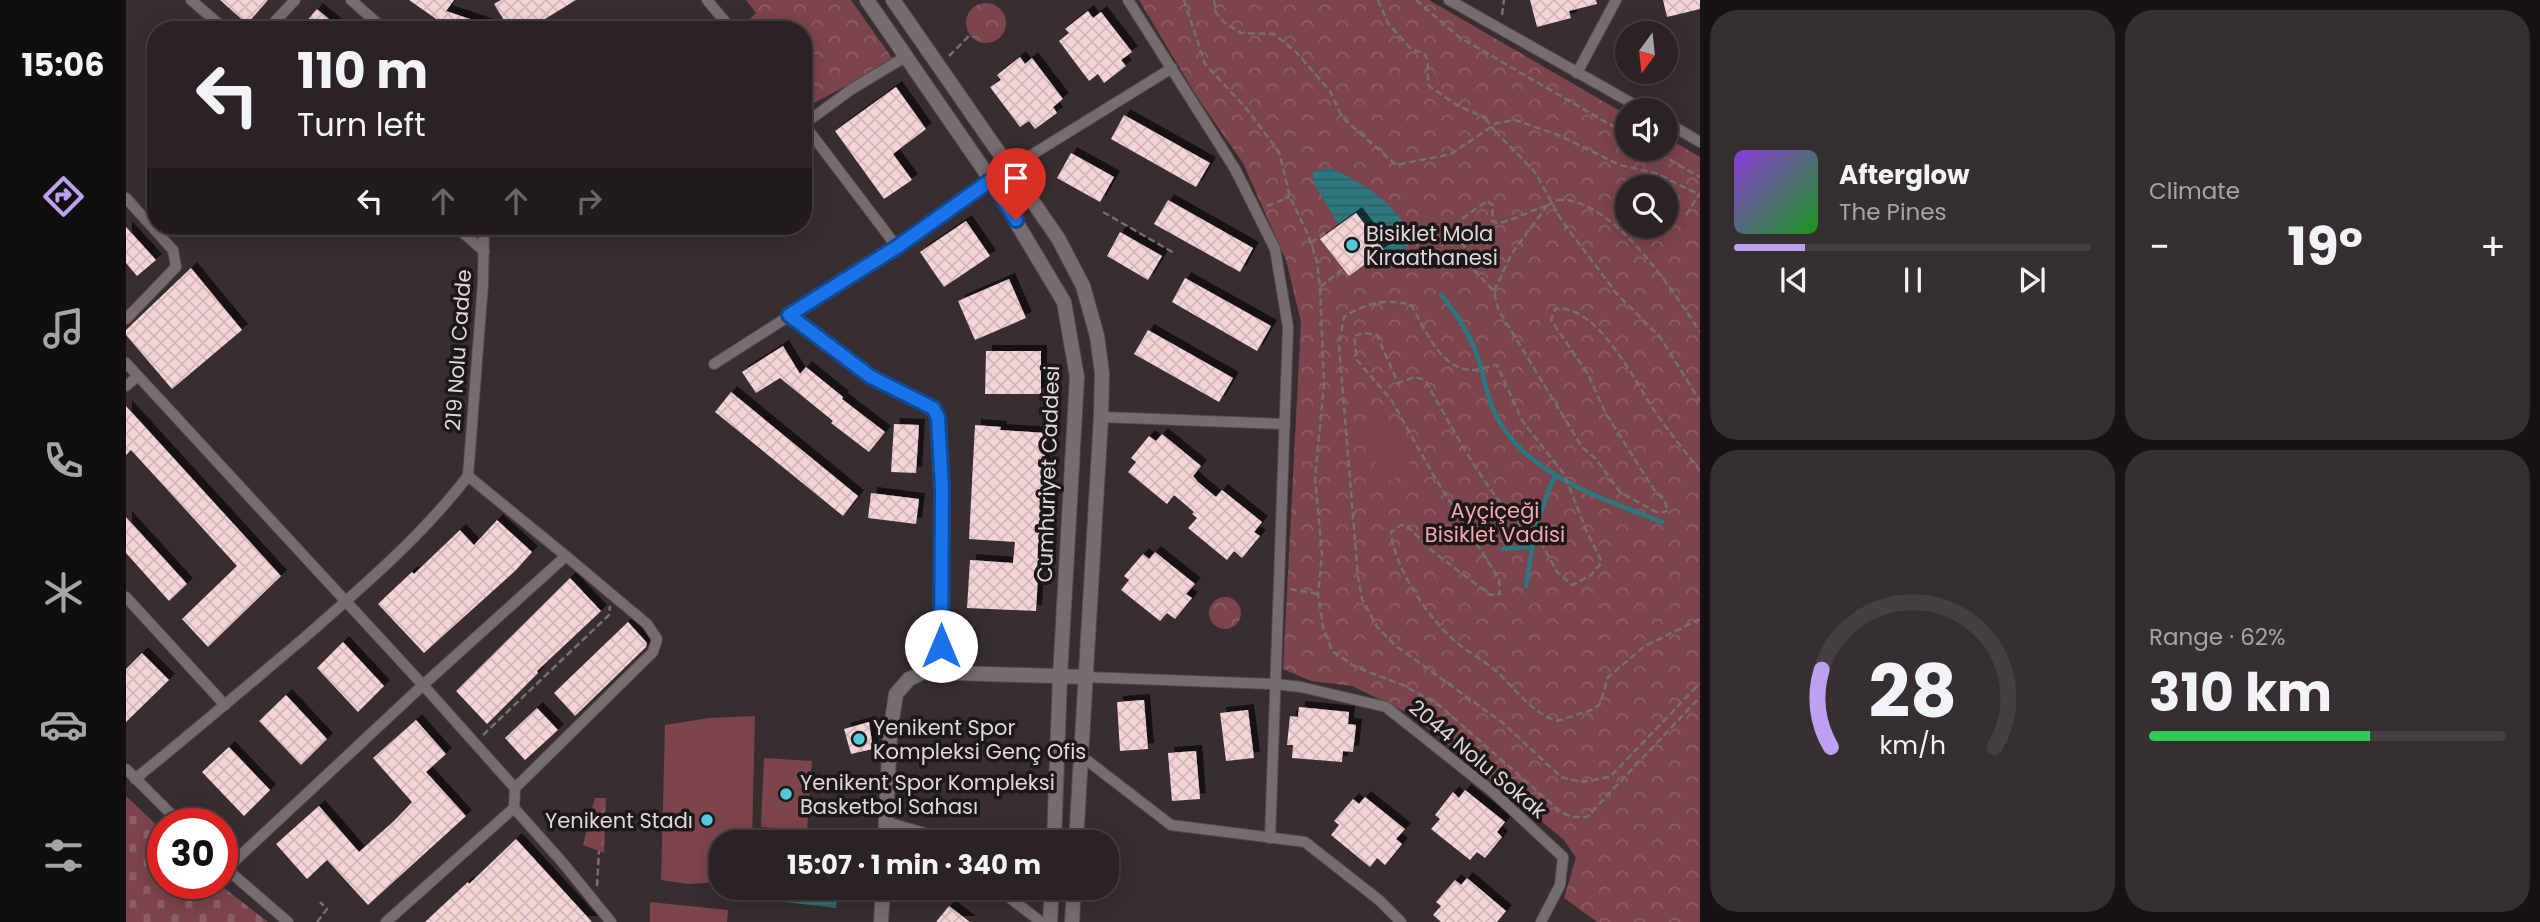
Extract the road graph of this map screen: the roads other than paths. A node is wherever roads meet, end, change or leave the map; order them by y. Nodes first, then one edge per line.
1 (191, 0) edge
2 (295, 0) edge
3 (351, 0) edge
4 (708, 0) edge
5 (867, 0) edge
6 (893, 0) edge
7 (1128, 0) edge
8 (1449, 0) edge
9 (1616, 0) edge
10 (216, 21) edge
11 (275, 21) edge
12 (375, 21) edge
13 (725, 21) edge
14 (905, 57) junction
15 (1172, 68) junction
16 (1577, 72) junction
17 (1623, 98) edge
18 (812, 117) edge
19 (1678, 129) edge
20 (812, 134) edge
21 (1700, 142) edge
22 (1011, 167) junction
23 (991, 180) junction
24 (126, 198) edge
25 (147, 221) edge
26 (159, 235) edge
27 (465, 235) edge
28 (484, 235) edge
29 (897, 247) junction
30 (484, 251) junction
31 (789, 315) junction
32 (126, 319) edge
33 (126, 363) edge
34 (714, 364) dead end
35 (138, 376) junction
36 (126, 386) edge
37 (1101, 417) junction
38 (1285, 424) junction
39 (468, 476) junction
40 (566, 556) junction
41 (126, 597) edge
42 (345, 602) junction
43 (941, 673) junction
44 (1060, 677) junction
45 (1085, 677) junction
46 (1275, 684) junction
47 (423, 685) junction
48 (226, 705) junction
49 (1080, 755) junction
50 (126, 769) edge
51 (135, 779) junction
52 (515, 788) junction
53 (165, 808) edge
54 (514, 808) junction
55 (887, 822) junction
56 (886, 830) edge
57 (914, 830) edge
58 (1054, 830) edge
59 (1077, 830) edge
60 (1269, 838) junction
61 (238, 854) edge
62 (238, 879) edge
63 (882, 900) edge
64 (1013, 900) edge
65 (1051, 900) edge
66 (1073, 900) edge
67 (289, 922) edge
68 (386, 922) edge
69 (611, 922) edge
70 (881, 922) edge
71 (1041, 922) edge
72 (1050, 922) edge
73 (1072, 922) edge
74 (1401, 922) edge
75 (1541, 922) edge

1 - 10 street
2 - 11 street
3 - 12 street
4 - 13 street
5 - 14 street, Cumhuriyet Caddesi
6 - 22 street
7 - 15 street
8 - 16 street
9 - 16 street
14 - 18 street
14 - 23 street, Cumhuriyet Caddesi
15 - 22 street
15 - 38 street
16 - 17 street
19 - 21 street
20 - 29 street
22 - 23 street
22 - 37 street
23 - 29 street
23 - 44 street, Cumhuriyet Caddesi
24 - 25 street
26 - 32 street
27 - 30 street
28 - 30 street, 219 Nolu Cadde
29 - 31 street
30 - 39 street, 219 Nolu Cadde
31 - 34 street
31 - 43 street
33 - 35 street
35 - 36 street
35 - 42 street
37 - 38 street
37 - 45 street
38 - 46 street
39 - 40 street
39 - 42 street
40 - 47 street
40 - 52 street
41 - 48 street
42 - 47 street
42 - 48 street
43 - 44 street
43 - 55 street
44 - 45 street
44 - 58 street, Cumhuriyet Caddesi
45 - 46 street, 2044 Nolu Sokak
45 - 49 street
46 - 60 street
46 - 75 street, 2044 Nolu Sokak
47 - 52 street
47 - 61 street
48 - 51 street
49 - 59 street
49 - 60 street
50 - 51 street
51 - 53 street
52 - 54 street
54 - 68 street
54 - 69 street
55 - 56 street
55 - 57 street
60 - 74 street
62 - 67 street
63 - 70 street
64 - 71 street
65 - 72 street
66 - 73 street

